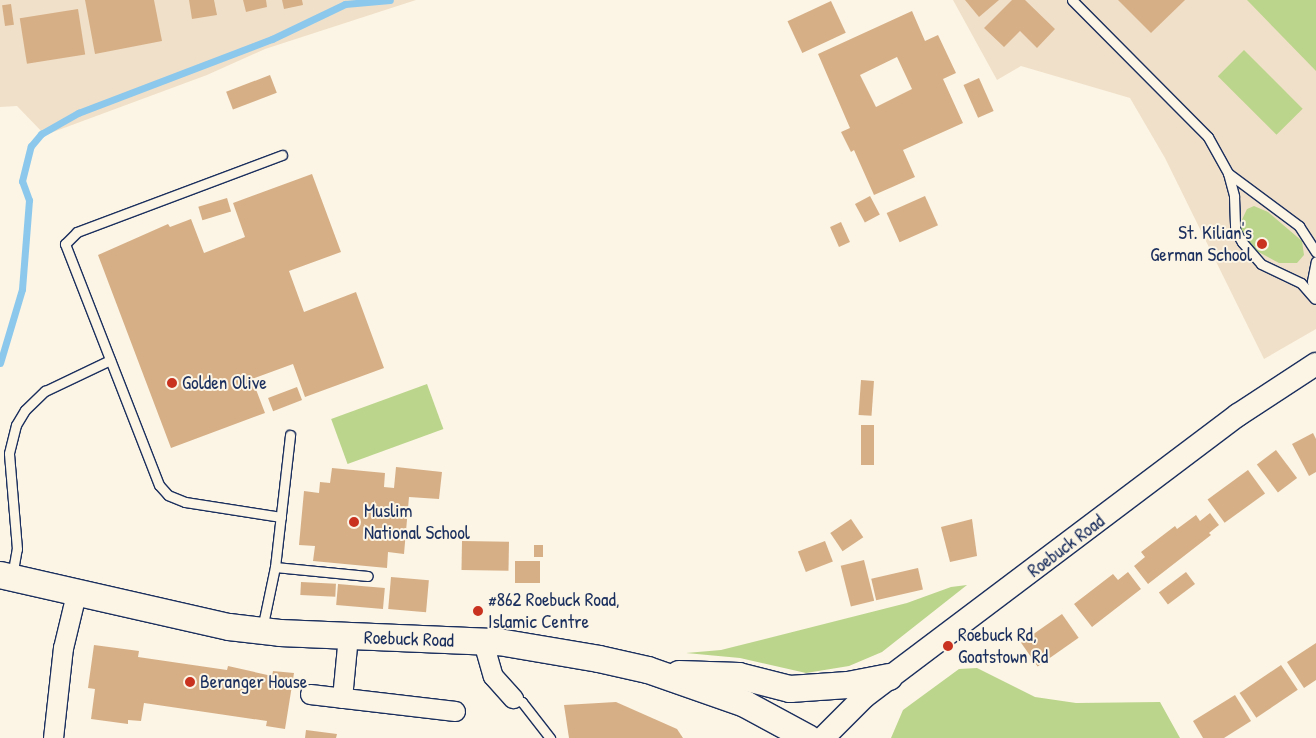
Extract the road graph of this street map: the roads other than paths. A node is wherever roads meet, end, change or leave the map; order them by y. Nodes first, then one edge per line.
1 (1072, 0) edge
2 (282, 155) dead end
3 (1228, 172) junction
4 (1316, 252) edge
5 (1316, 261) edge
6 (1315, 300) edge
7 (110, 360) junction
8 (1316, 364) edge
9 (290, 435) dead end
10 (281, 517) junction
11 (275, 567) junction
12 (368, 576) dead end
13 (6, 577) edge
14 (76, 594) junction
15 (262, 631) junction
16 (348, 636) junction
17 (483, 642) junction
18 (661, 674) junction
19 (890, 677) junction
20 (310, 694) dead end
21 (342, 698) junction
22 (513, 698) joint
23 (455, 711) dead end
24 (53, 738) edge
25 (550, 738) edge
26 (808, 738) edge
27 (823, 738) edge

1 - 3 lane
2 - 7 lane
3 - 4 lane
3 - 6 lane
5 - 6 lane
7 - 10 lane
7 - 13 lane
8 - 19 street, Roebuck Road
9 - 10 lane
10 - 11 lane
11 - 12 lane
11 - 15 lane
13 - 14 main road, Roebuck Road
14 - 15 main road, Roebuck Road
14 - 24 street
15 - 16 main road, Roebuck Road
16 - 17 main road, Roebuck Road
16 - 21 street
17 - 18 main road, Roebuck Road
17 - 22 street
18 - 19 main road
18 - 26 main road, Roebuck Road
19 - 27 street, Roebuck Road
20 - 21 street
21 - 23 street
22 - 25 lane

